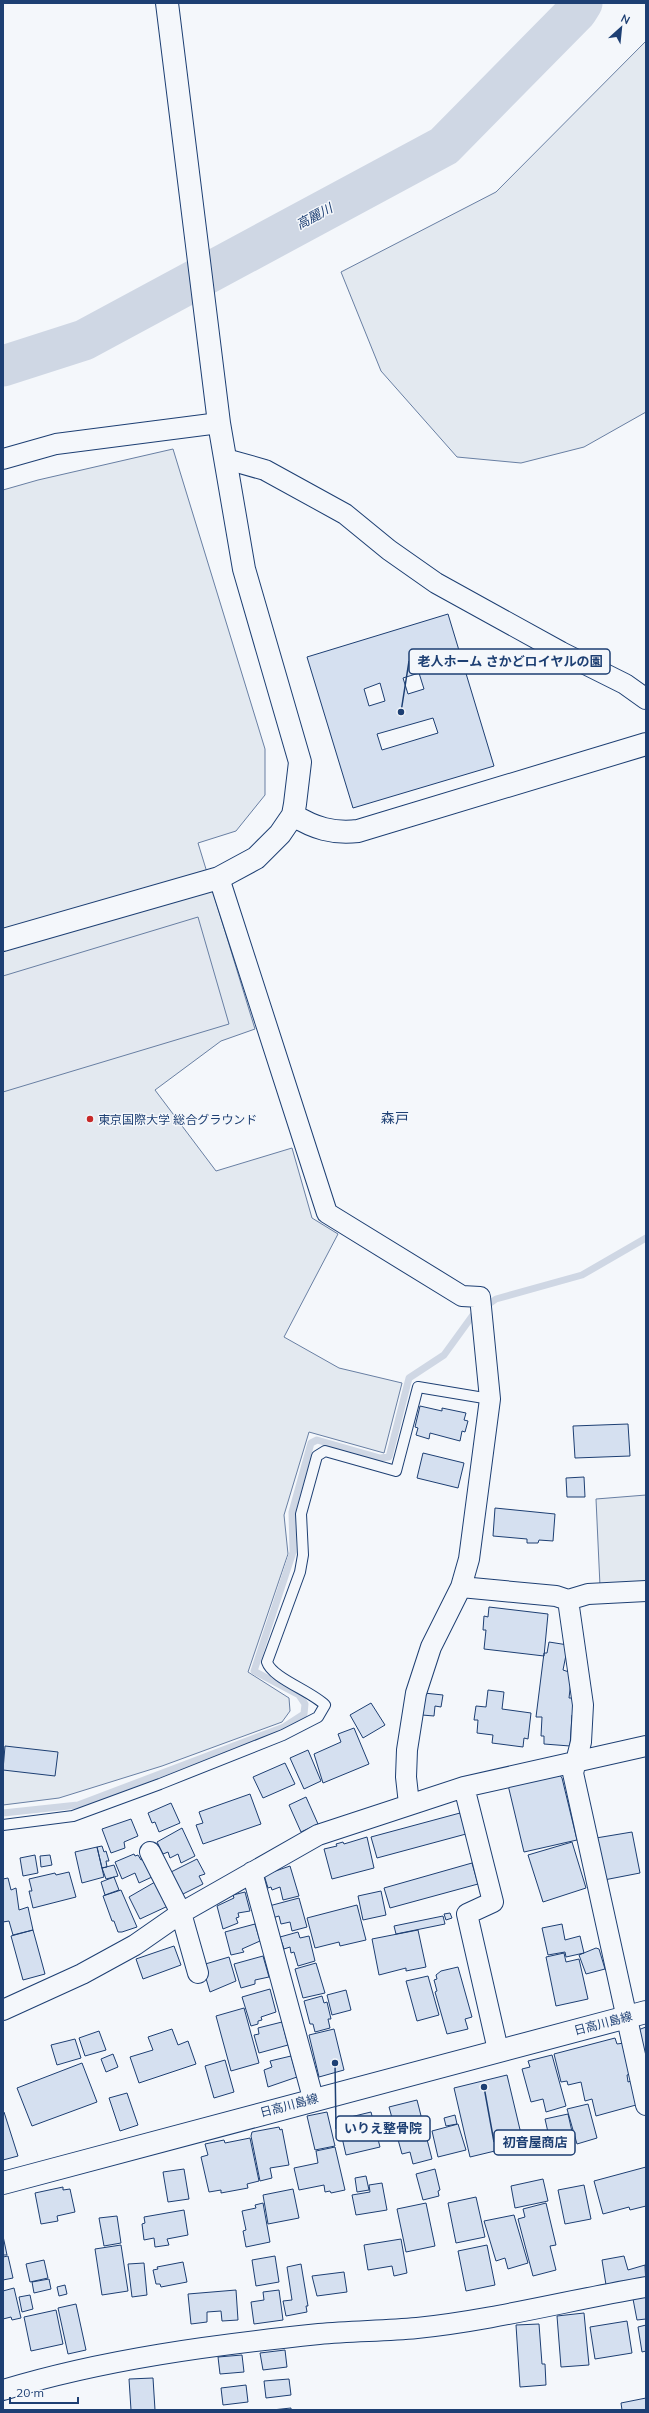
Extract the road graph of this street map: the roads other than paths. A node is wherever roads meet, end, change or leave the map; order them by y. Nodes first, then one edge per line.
1 (167, 3) edge
2 (220, 423) junction
3 (3, 459) edge
4 (226, 459) junction
5 (646, 700) edge
6 (646, 744) edge
7 (293, 815) junction
8 (219, 878) junction
9 (3, 940) edge
10 (490, 1399) junction
11 (461, 1588) junction
12 (646, 1591) edge
13 (568, 1600) junction
14 (646, 1746) edge
15 (576, 1762) junction
16 (464, 1787) junction
17 (409, 1804) junction
18 (3, 1825) edge
19 (150, 1852) dead end
20 (252, 1872) junction
21 (181, 1913) junction
22 (198, 1973) dead end
23 (3, 2010) edge
24 (636, 2014) edge
25 (498, 2050) junction
26 (313, 2098) junction
27 (646, 2105) edge
28 (3, 2182) edge
29 (646, 2287) edge
30 (3, 2390) edge

1 - 2 street
2 - 3 street
2 - 4 street
4 - 5 street
4 - 7 street
6 - 7 street
7 - 8 street
8 - 9 street
8 - 10 street
10 - 11 street
10 - 18 lane
11 - 13 street
11 - 17 street
12 - 13 street
13 - 15 street
14 - 15 street
15 - 16 street
15 - 24 street
16 - 17 street
16 - 25 street
17 - 20 street
19 - 21 street
20 - 21 street
20 - 26 street
21 - 22 street
21 - 23 street
24 - 25 street, 日高川島線
24 - 27 street
25 - 26 street, 日高川島線
26 - 28 street, 日高川島線
29 - 30 street

